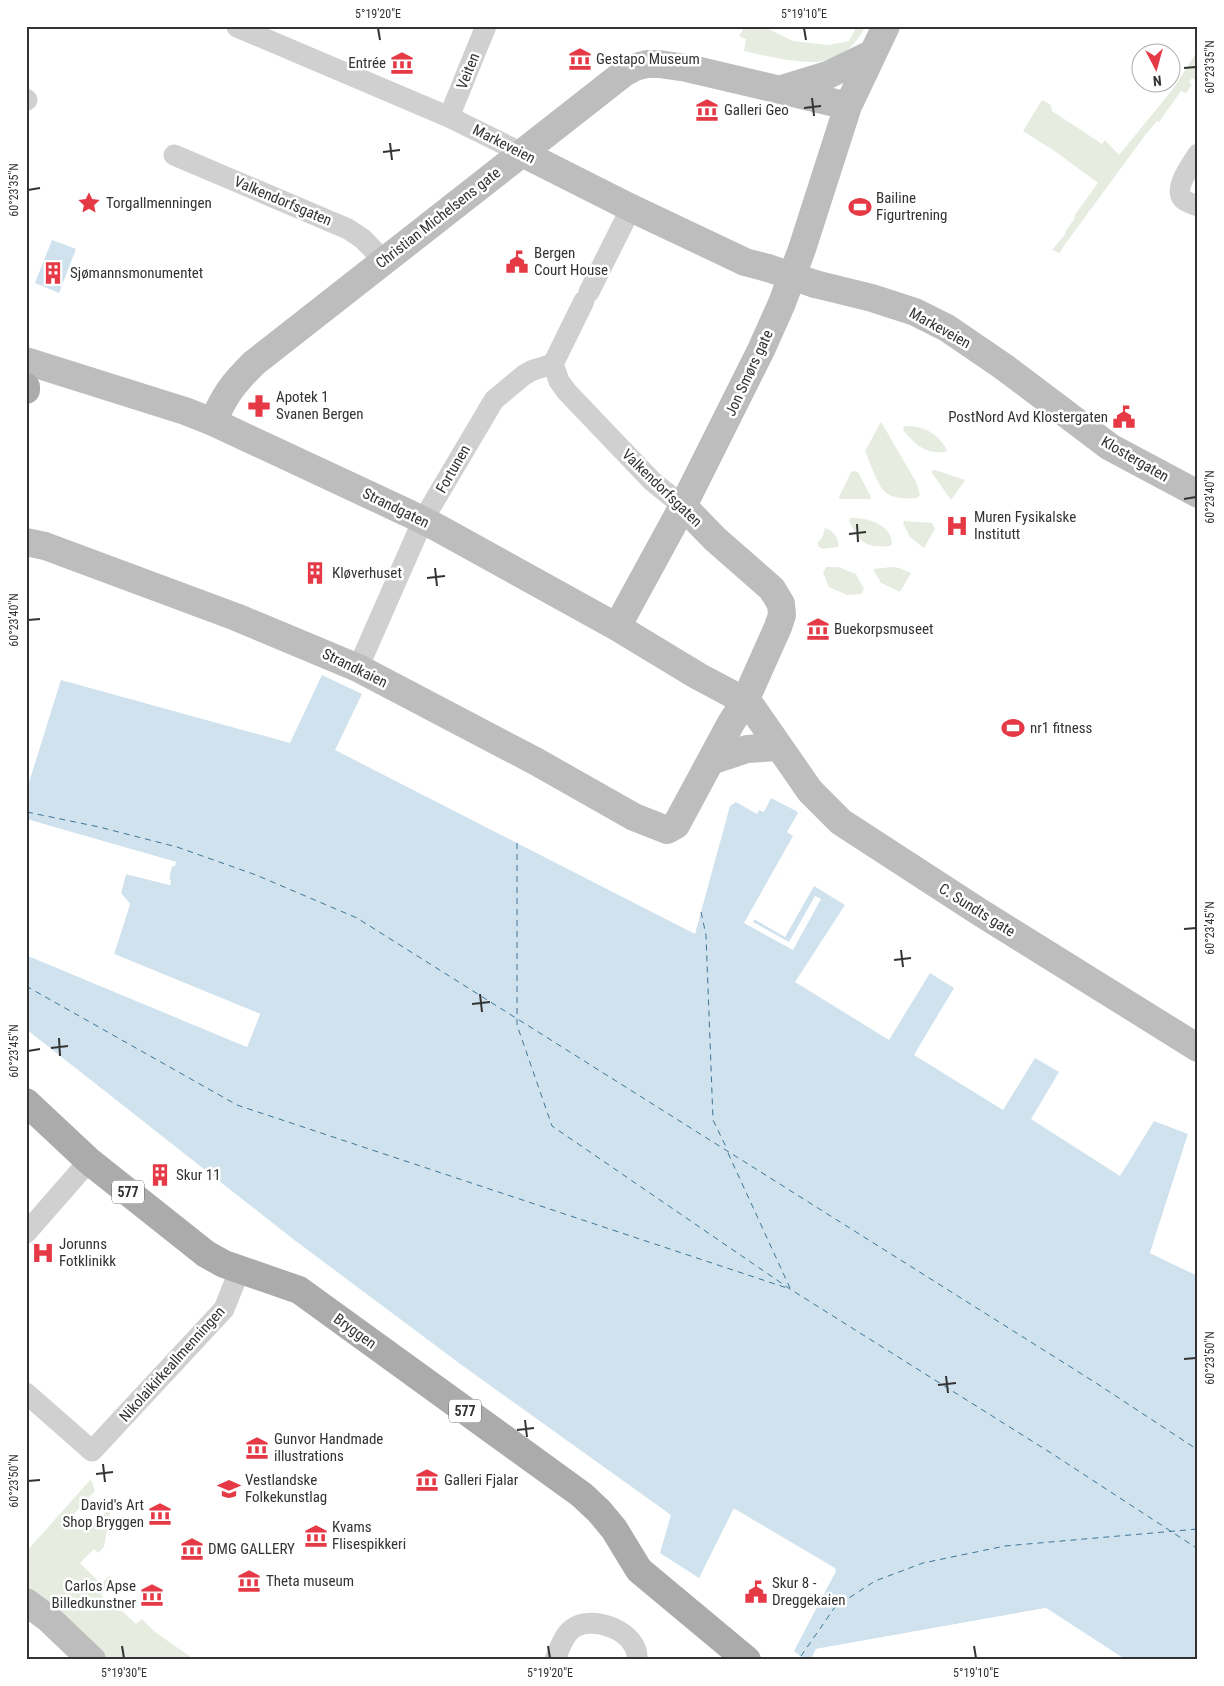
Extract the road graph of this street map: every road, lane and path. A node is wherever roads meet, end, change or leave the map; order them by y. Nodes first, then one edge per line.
1 (486, 26) edge
2 (886, 26) edge
3 (237, 27) edge
4 (871, 54) junction
5 (780, 89) junction
6 (848, 106) junction
7 (449, 117) junction
8 (522, 153) junction
9 (1198, 154) edge
10 (174, 155) dead end
11 (1192, 203) edge
12 (631, 208) junction
13 (384, 261) junction
14 (26, 361) edge
15 (554, 364) junction
16 (26, 387) edge
17 (26, 390) edge
18 (1052, 402) joint
19 (213, 422) junction
20 (1198, 494) edge
21 (683, 506) junction
22 (423, 520) junction
23 (26, 542) edge
24 (617, 627) junction
25 (358, 668) junction
26 (745, 701) junction
27 (778, 746) junction
28 (711, 761) junction
29 (1198, 1048) edge
30 (26, 1102) edge
31 (89, 1160) junction
32 (26, 1233) edge
33 (240, 1269) junction
34 (26, 1393) edge
35 (26, 1602) edge
36 (92, 1660) edge
37 (555, 1660) edge
38 (637, 1660) edge
39 (747, 1660) edge

1 - 7 street, Veiten
2 - 4 main road, Jon Smørs gate
3 - 7 street, Markeveien
4 - 5 main road, Christian Michelsens gate
4 - 6 main road, Jon Smørs gate
5 - 6 main road, Christian Michelsens gate
5 - 8 main road, Christian Michelsens gate
6 - 21 main road, Jon Smørs gate
7 - 8 street, Markeveien
8 - 12 main road, Markeveien
8 - 13 main road, Christian Michelsens gate
9 - 11 street
10 - 13 street, Valkendorfsgaten
12 - 15 street
12 - 18 main road, Markeveien, bridge
13 - 19 main road, Christian Michelsens gate
14 - 19 main road, Strandgaten
15 - 21 street, Valkendorfsgaten
15 - 22 street, Fortunen
16 - 17 main road
18 - 20 main road, Klostergaten
19 - 22 main road, Strandgaten
21 - 24 main road, Jon Smørs gate
21 - 26 main road, Valkendorfsgaten
22 - 24 main road, Strandgaten
22 - 25 street, Fortunen
23 - 25 main road, Strandkaien
24 - 26 main road, Strandgaten
25 - 28 main road, Strandkaien
26 - 27 main road, C. Sundts gate
26 - 28 main road
27 - 28 main road
27 - 29 main road, C. Sundts gate
30 - 31 main road, Bryggen / 577
31 - 32 street
31 - 33 main road, Bryggen / 577
33 - 34 street, Nikolaikirkeallmenningen
33 - 39 main road, Bryggen / 577
35 - 36 main road
37 - 38 street

